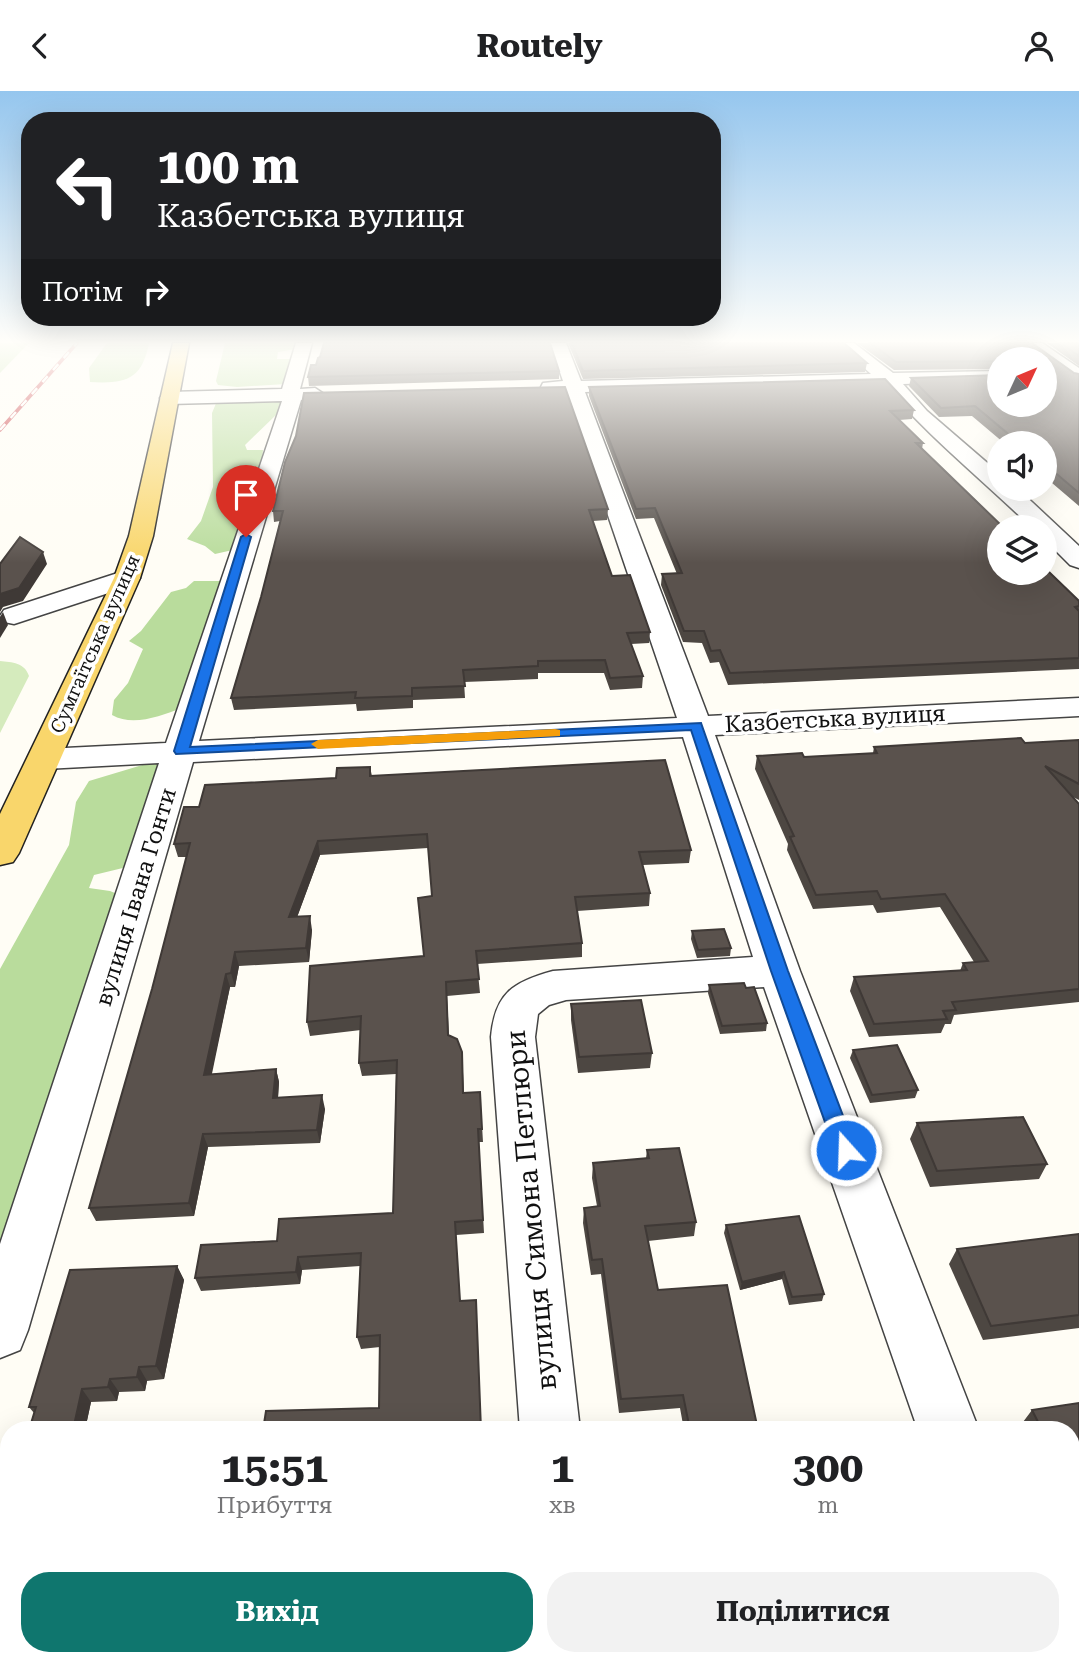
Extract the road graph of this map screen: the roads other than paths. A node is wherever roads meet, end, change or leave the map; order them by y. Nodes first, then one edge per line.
1 (165, 416) edge
2 (284, 416) edge
3 (585, 416) edge
4 (922, 416) edge
5 (987, 474) edge
6 (1018, 501) edge
7 (1032, 515) edge
8 (1057, 539) edge
9 (1079, 560) edge
10 (127, 578) junction
11 (14, 616) dead end
12 (1079, 708) edge
13 (696, 726) junction
14 (181, 751) junction
15 (45, 758) junction
16 (9, 813) edge
17 (0, 853) edge
18 (779, 971) junction
19 (0, 1329) edge
20 (549, 1421) edge
21 (945, 1421) edge

1 - 10 main road, Сумгаїтська вулиця
2 - 14 street, вулиця Івана Гонти
3 - 13 street
4 - 5 street
6 - 7 street
8 - 9 street
10 - 11 street
10 - 15 main road, Сумгаїтська вулиця
12 - 13 street, Казбетська вулиця
13 - 14 street, Казбетська вулиця
13 - 18 street
14 - 15 street, Казбетська вулиця
14 - 19 street, вулиця Івана Гонти
15 - 16 main road, Сумгаїтська вулиця
16 - 17 main road, Сумгаїтська вулиця
18 - 20 street, вулиця Симона Петлюри
18 - 21 street

